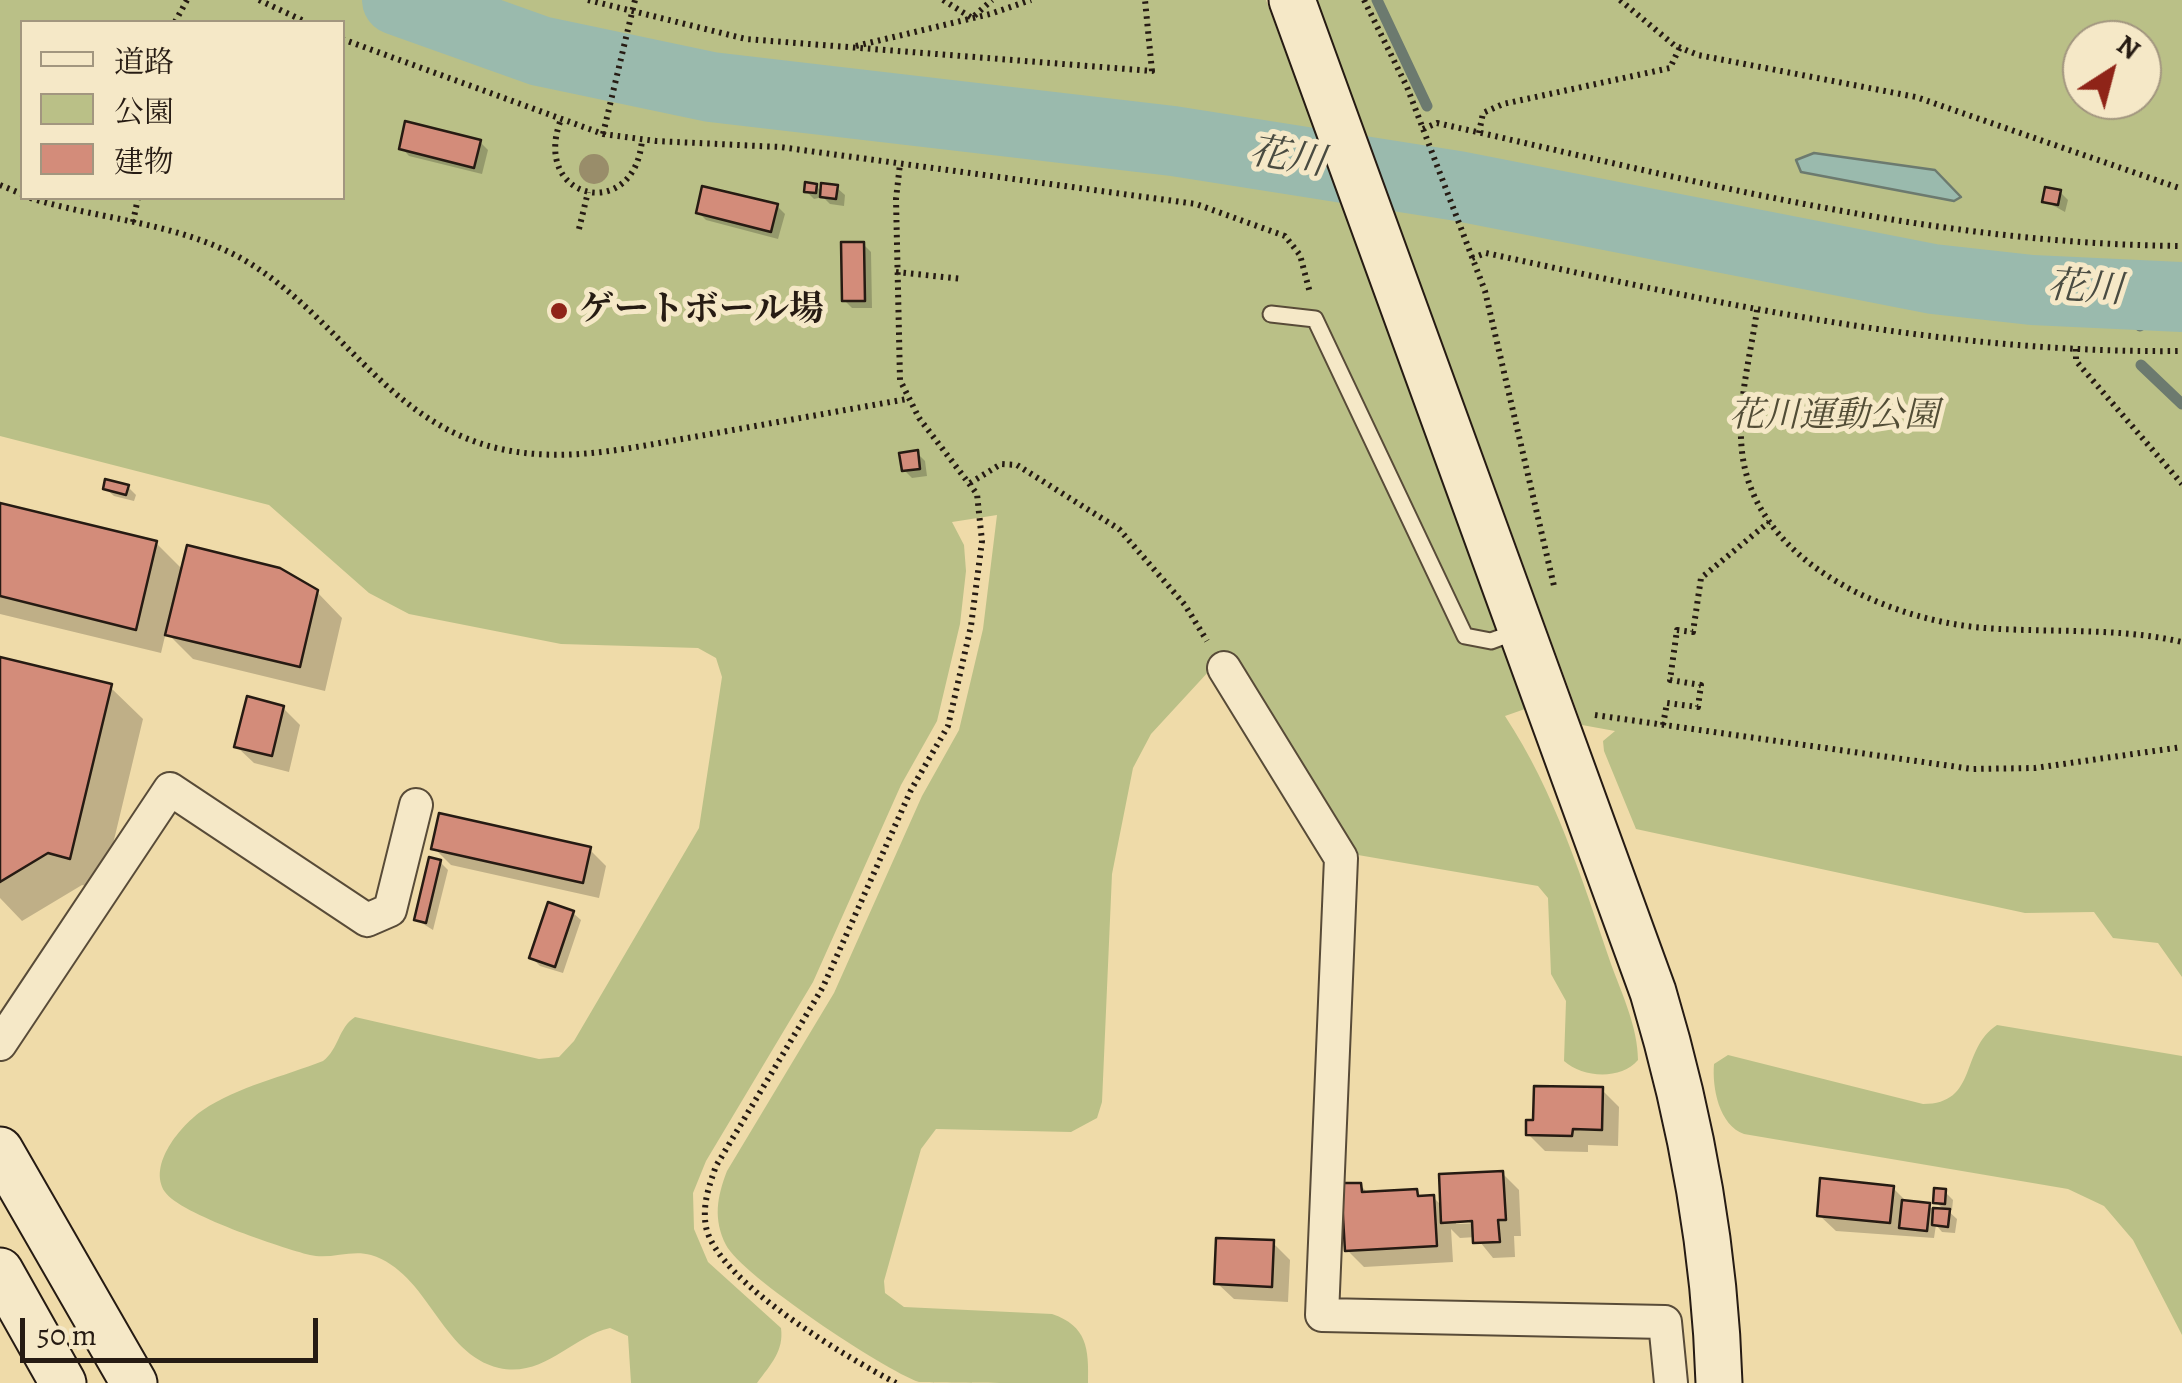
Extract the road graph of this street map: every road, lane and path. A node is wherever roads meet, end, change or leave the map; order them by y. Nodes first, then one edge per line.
1 (259, 0) edge
2 (588, 0) edge
3 (635, 0) edge
4 (943, 0) edge
5 (992, 0) edge
6 (1031, 0) edge
7 (1144, 0) edge
8 (1292, 0) edge
9 (1364, 0) edge
10 (1620, 0) edge
11 (633, 10) junction
12 (972, 18) junction
13 (302, 20) edge
14 (345, 40) edge
15 (850, 47) junction
16 (1680, 47) junction
17 (560, 122) junction
18 (1424, 132) junction
19 (1479, 133) junction
20 (602, 134) junction
21 (642, 140) junction
22 (900, 164) junction
23 (2182, 190) edge
24 (588, 192) junction
25 (39, 200) edge
26 (138, 200) edge
27 (133, 222) junction
28 (580, 229) dead end
29 (2182, 246) edge
30 (1472, 258) junction
31 (896, 272) junction
32 (964, 280) dead end
33 (1757, 310) junction
34 (1270, 314) dead end
35 (1314, 319) junction
36 (2076, 349) junction
37 (2182, 350) edge
38 (907, 399) junction
39 (970, 483) junction
40 (2182, 484) edge
41 (1769, 522) junction
42 (1556, 597) dead end
43 (1522, 630) junction
44 (2182, 642) edge
45 (1224, 668) joint
46 (1556, 724) junction
47 (1664, 726) junction
48 (2182, 747) edge
49 (416, 805) dead end
50 (0, 1044) edge
51 (0, 1150) edge
52 (0, 1271) edge
53 (63, 1383) edge
54 (134, 1383) edge
55 (896, 1383) edge
56 (1671, 1383) edge
57 (1719, 1383) edge

1 - 13 path
2 - 11 path
3 - 11 path
4 - 12 path
5 - 12 path
6 - 12 path
7 - 15 path
8 - 43 street
9 - 18 path
10 - 16 path
11 - 15 path
11 - 20 path
12 - 15 path
14 - 17 path
16 - 19 path
16 - 23 path
17 - 20 path
17 - 24 path
18 - 19 path
18 - 30 path
19 - 29 path
20 - 21 path
21 - 22 path
21 - 24 path
22 - 31 path
22 - 35 path
24 - 28 path
25 - 27 path
26 - 27 path
27 - 38 path
30 - 33 path
30 - 42 path
31 - 32 path
31 - 38 path
33 - 36 path
33 - 41 path
34 - 35 lane
35 - 43 lane
36 - 37 path
36 - 40 path
38 - 39 path
39 - 45 path
39 - 55 path
41 - 44 path
41 - 47 path
43 - 46 street
45 - 56 street
46 - 47 path
46 - 57 street
47 - 48 path
49 - 50 street
51 - 54 street
52 - 53 street

